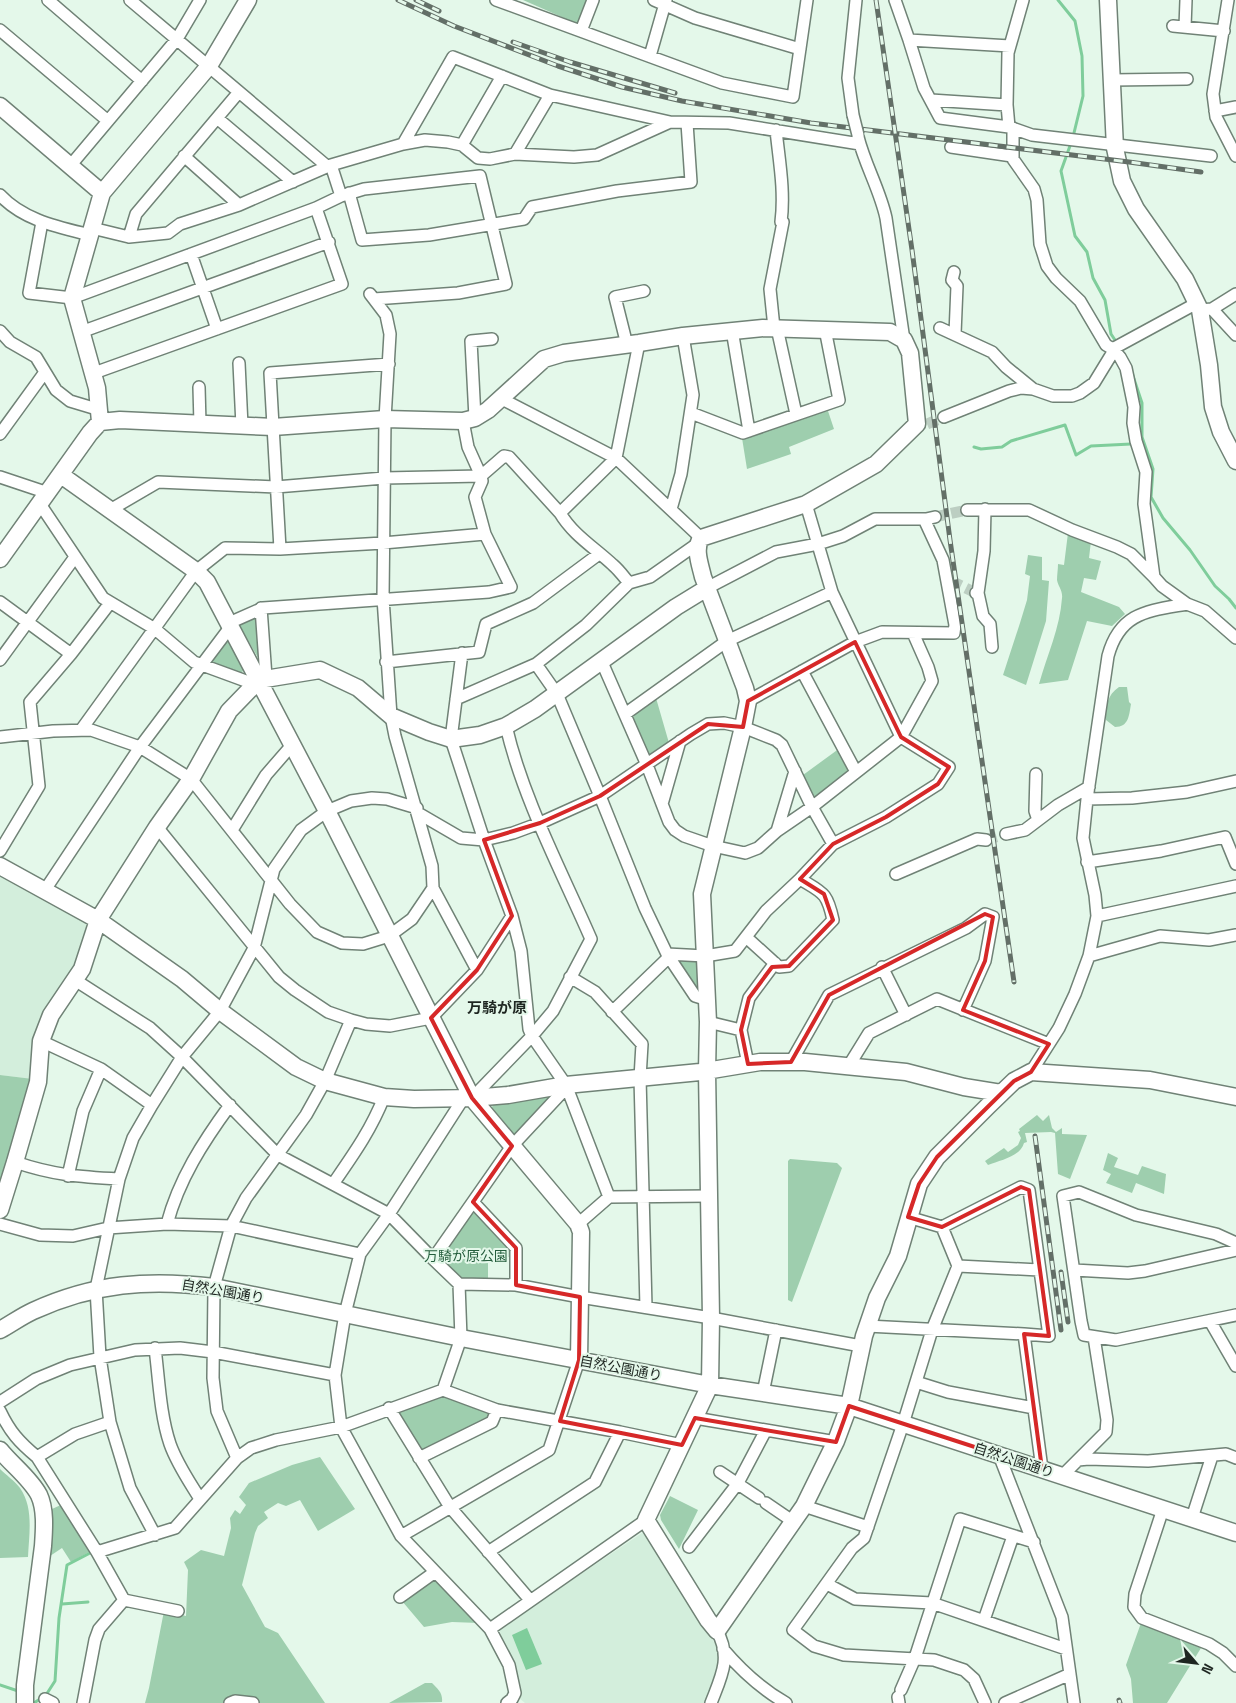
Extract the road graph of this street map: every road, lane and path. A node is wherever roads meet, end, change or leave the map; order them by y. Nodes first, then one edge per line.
1 (48, 0) edge
2 (200, 0) edge
3 (248, 0) edge
4 (496, 0) edge
5 (593, 0) edge
6 (807, 0) edge
7 (856, 0) edge
8 (895, 0) edge
9 (1023, 0) edge
10 (1108, 0) edge
11 (1186, 0) edge
12 (135, 2) edge
13 (662, 2) edge
14 (1230, 6) edge
15 (0, 30) edge
16 (581, 31) junction
17 (1224, 31) junction
18 (177, 39) junction
19 (909, 40) junction
20 (1010, 46) junction
21 (800, 49) junction
22 (650, 56) junction
23 (209, 66) junction
24 (502, 76) junction
25 (1187, 79) dead end
26 (1112, 80) junction
27 (142, 81) junction
28 (239, 92) junction
29 (550, 95) junction
30 (930, 100) junction
31 (1007, 105) junction
32 (0, 106) edge
33 (1236, 107) edge
34 (1215, 111) junction
35 (217, 118) junction
36 (108, 121) junction
37 (670, 122) junction
38 (687, 123) junction
39 (1011, 128) junction
40 (776, 130) junction
41 (859, 139) junction
42 (1115, 143) junction
43 (403, 144) junction
44 (462, 145) junction
45 (952, 147) dead end
46 (515, 154) junction
47 (184, 156) junction
48 (1012, 156) junction
49 (1211, 156) dead end
50 (1234, 159) edge
51 (70, 166) junction
52 (330, 166) junction
53 (293, 182) junction
54 (102, 193) junction
55 (345, 194) junction
56 (0, 195) edge
57 (239, 205) junction
58 (316, 208) junction
59 (42, 222) junction
60 (492, 224) junction
61 (91, 232) junction
62 (129, 237) junction
63 (329, 242) junction
64 (191, 254) junction
65 (954, 272) dead end
66 (203, 288) junction
67 (644, 290) dead end
68 (1236, 294) edge
69 (72, 298) junction
70 (1203, 307) junction
71 (775, 328) junction
72 (940, 328) dead end
73 (217, 329) junction
74 (826, 329) junction
75 (732, 330) junction
76 (0, 331) edge
77 (81, 332) junction
78 (955, 334) junction
79 (1236, 335) edge
80 (683, 336) junction
81 (492, 339) dead end
82 (904, 340) junction
83 (633, 344) junction
84 (1117, 346) junction
85 (239, 363) dead end
86 (389, 364) junction
87 (45, 372) junction
88 (94, 373) junction
89 (199, 387) dead end
90 (1033, 389) junction
91 (500, 398) junction
92 (690, 413) junction
93 (796, 414) junction
94 (100, 416) junction
95 (944, 417) tunnel mouth
96 (385, 420) junction
97 (469, 420) junction
98 (200, 424) junction
99 (242, 426) junction
100 (273, 427) junction
101 (749, 431) junction
102 (0, 434) edge
103 (1234, 449) edge
104 (616, 458) junction
105 (61, 475) junction
106 (481, 476) junction
107 (0, 477) edge
108 (384, 478) junction
109 (276, 487) junction
110 (44, 498) junction
111 (806, 504) junction
112 (671, 509) junction
113 (985, 509) junction
114 (110, 510) junction
115 (966, 510) tunnel mouth
116 (560, 513) junction
117 (485, 534) junction
118 (699, 541) junction
119 (383, 543) junction
120 (818, 544) junction
121 (280, 549) junction
122 (599, 554) junction
123 (75, 557) junction
124 (0, 559) edge
125 (196, 571) junction
126 (1154, 577) junction
127 (629, 583) junction
128 (707, 588) junction
129 (832, 592) junction
130 (382, 598) junction
131 (0, 602) edge
132 (110, 603) junction
133 (1187, 604) junction
134 (261, 608) junction
135 (28, 623) junction
136 (230, 625) junction
137 (155, 630) junction
138 (912, 633) junction
139 (1236, 638) edge
140 (728, 641) junction
141 (855, 642) junction
142 (992, 647) dead end
143 (462, 653) junction
144 (71, 654) junction
145 (0, 660) edge
146 (601, 660) junction
147 (386, 662) junction
148 (536, 664) junction
149 (201, 666) junction
150 (802, 671) junction
151 (260, 680) junction
152 (557, 694) junction
153 (456, 699) junction
154 (748, 701) junction
155 (625, 714) junction
156 (391, 716) junction
157 (506, 726) junction
158 (743, 727) junction
159 (81, 730) junction
160 (34, 733) junction
161 (0, 737) edge
162 (901, 737) junction
163 (451, 739) junction
164 (680, 741) junction
165 (292, 745) junction
166 (140, 747) junction
167 (647, 765) junction
168 (795, 771) junction
169 (856, 772) junction
170 (1036, 774) dead end
171 (191, 779) junction
172 (1236, 781) edge
173 (1088, 793) junction
174 (600, 796) junction
175 (662, 804) junction
176 (812, 807) junction
177 (327, 811) junction
178 (417, 811) junction
179 (1038, 820) junction
180 (540, 822) junction
181 (158, 826) junction
182 (232, 830) junction
183 (777, 831) junction
184 (1006, 834) tunnel mouth
185 (484, 840) junction
186 (986, 840) tunnel mouth
187 (833, 844) junction
188 (713, 846) junction
189 (0, 851) edge
190 (1087, 862) junction
191 (1236, 864) edge
192 (0, 866) edge
193 (896, 874) dead end
194 (271, 879) junction
195 (800, 879) junction
196 (1236, 886) edge
197 (433, 888) junction
198 (45, 890) junction
199 (512, 916) junction
200 (1097, 916) junction
201 (98, 920) junction
202 (1236, 935) edge
203 (389, 936) junction
204 (746, 937) junction
205 (254, 948) junction
206 (668, 956) junction
207 (705, 956) junction
208 (1088, 956) junction
209 (775, 963) junction
210 (882, 968) junction
211 (477, 970) junction
212 (570, 977) junction
213 (75, 980) junction
214 (708, 1000) junction
215 (963, 1010) junction
216 (220, 1011) junction
217 (612, 1012) junction
218 (906, 1015) junction
219 (431, 1018) junction
220 (351, 1020) junction
221 (708, 1022) junction
222 (741, 1030) junction
223 (532, 1036) junction
224 (41, 1041) junction
225 (1049, 1044) junction
226 (182, 1056) junction
227 (791, 1062) junction
228 (748, 1064) junction
229 (848, 1067) junction
230 (101, 1069) junction
231 (707, 1071) junction
232 (1031, 1072) junction
233 (640, 1078) junction
234 (324, 1081) junction
235 (566, 1086) junction
236 (1001, 1093) junction
237 (384, 1097) junction
238 (1236, 1097) edge
239 (467, 1098) junction
240 (152, 1105) junction
241 (230, 1105) junction
242 (512, 1146) junction
243 (278, 1155) junction
244 (15, 1162) junction
245 (68, 1176) junction
246 (119, 1179) junction
247 (333, 1184) junction
248 (709, 1196) junction
249 (608, 1197) junction
250 (642, 1197) junction
251 (473, 1202) junction
252 (0, 1210) edge
253 (389, 1214) junction
254 (908, 1218) junction
255 (0, 1224) edge
256 (167, 1224) junction
257 (578, 1224) junction
258 (231, 1226) junction
259 (942, 1227) junction
260 (108, 1228) junction
261 (1236, 1243) edge
262 (1236, 1250) edge
263 (360, 1254) junction
264 (432, 1260) junction
265 (958, 1266) junction
266 (1039, 1270) junction
267 (1074, 1270) junction
268 (459, 1284) junction
269 (516, 1285) junction
270 (214, 1287) junction
271 (96, 1289) junction
272 (580, 1297) junction
273 (646, 1307) junction
274 (345, 1314) junction
275 (1236, 1315) edge
276 (710, 1318) junction
277 (1210, 1321) junction
278 (867, 1326) junction
279 (0, 1330) edge
280 (776, 1330) junction
281 (932, 1330) junction
282 (1024, 1334) junction
283 (1094, 1336) junction
284 (461, 1338) junction
285 (861, 1346) junction
286 (155, 1348) junction
287 (212, 1352) junction
288 (100, 1357) junction
289 (579, 1360) junction
290 (1236, 1366) edge
291 (335, 1375) junction
292 (916, 1382) junction
293 (710, 1385) junction
294 (443, 1390) junction
295 (763, 1393) junction
296 (0, 1402) edge
297 (848, 1406) junction
298 (389, 1408) junction
299 (1034, 1408) junction
300 (497, 1410) junction
301 (0, 1411) edge
302 (695, 1418) junction
303 (560, 1421) junction
304 (110, 1422) junction
305 (903, 1424) junction
306 (341, 1426) junction
307 (766, 1430) junction
308 (620, 1432) junction
309 (836, 1442) junction
310 (682, 1445) junction
311 (1000, 1455) junction
312 (1212, 1456) junction
313 (37, 1457) junction
314 (236, 1458) junction
315 (420, 1458) junction
316 (1236, 1458) edge
317 (1078, 1460) junction
318 (3, 1462) edge
319 (1042, 1469) junction
320 (720, 1472) dead end
321 (1062, 1476) junction
322 (738, 1483) junction
323 (200, 1499) junction
324 (804, 1506) junction
325 (450, 1508) junction
326 (1163, 1509) junction
327 (788, 1518) dead end
328 (1192, 1518) junction
329 (646, 1520) junction
330 (868, 1527) junction
331 (1236, 1532) edge
332 (155, 1535) junction
333 (401, 1536) junction
334 (1012, 1536) junction
335 (1034, 1542) junction
336 (689, 1548) dead end
337 (97, 1552) junction
338 (488, 1552) junction
339 (435, 1572) junction
340 (827, 1584) junction
341 (400, 1597) dead end
342 (124, 1600) junction
343 (530, 1600) junction
344 (932, 1603) junction
345 (178, 1611) dead end
346 (984, 1620) junction
347 (490, 1629) junction
348 (717, 1631) junction
349 (723, 1649) junction
350 (1066, 1649) junction
351 (915, 1658) junction
352 (1236, 1666) edge
353 (1070, 1674) junction
354 (25, 1695) edge
355 (899, 1697) edge
356 (83, 1703) edge
357 (230, 1703) edge
358 (252, 1703) edge
359 (507, 1703) edge
360 (711, 1703) edge
361 (786, 1703) edge
362 (985, 1703) edge
363 (1005, 1703) edge
364 (1074, 1703) edge

1 - 27 street
2 - 18 street
3 - 23 street
4 - 16 street
5 - 16 street
6 - 21 street
7 - 41 street, bridge
8 - 19 street
9 - 20 street
10 - 26 street
11 - 17 street
12 - 18 street
13 - 21 street
13 - 22 street
14 - 17 street
15 - 36 street
16 - 22 street
17 - 34 street
18 - 23 street
18 - 27 street
19 - 20 street
19 - 30 street
20 - 31 street
21 - 22 street
23 - 28 street
23 - 54 street
24 - 29 street
24 - 43 street
24 - 44 street
25 - 26 street
26 - 42 street
27 - 36 street
28 - 35 street
28 - 52 street
29 - 37 street
29 - 46 street
30 - 31 street
30 - 39 street
31 - 39 street
32 - 51 street
33 - 34 street
34 - 50 street
35 - 47 street
35 - 53 street
36 - 51 street
37 - 38 street
37 - 46 street
38 - 40 street
38 - 60 street
39 - 42 street
39 - 48 street
40 - 41 street
40 - 71 street
41 - 82 street
42 - 49 street
42 - 70 street
43 - 44 street
43 - 52 street
44 - 46 street
45 - 48 street
47 - 57 street
47 - 62 street
48 - 84 street
51 - 54 street
52 - 53 street
52 - 55 street
53 - 57 street
54 - 61 street
55 - 58 street
55 - 60 street
55 - 60 street
56 - 59 street
57 - 62 street
58 - 63 street
58 - 64 street
59 - 61 street
59 - 69 street
60 - 86 street
61 - 62 street
61 - 69 street
63 - 66 street
63 - 73 street
64 - 66 street
64 - 69 street
65 - 78 street
66 - 73 street
66 - 77 street
67 - 83 street
68 - 70 street
69 - 77 street
70 - 79 street
70 - 84 street
70 - 103 street
71 - 74 street
71 - 75 street
71 - 93 street
72 - 78 street
73 - 88 street
74 - 82 street
74 - 93 street
75 - 80 street
75 - 101 street
76 - 87 street
77 - 88 street
78 - 90 street
80 - 83 street
80 - 92 street
81 - 97 street
82 - 111 street
83 - 91 street
83 - 104 street
84 - 90 street
84 - 126 street
85 - 99 street
86 - 96 street
86 - 100 street
87 - 94 street
87 - 102 street
88 - 94 street
89 - 98 street
90 - 95 street
91 - 97 street
91 - 104 street
92 - 101 street
92 - 112 street
93 - 101 street
94 - 98 street
94 - 105 street
96 - 97 street
96 - 100 street
96 - 108 street
97 - 106 street
98 - 99 street
99 - 100 street
100 - 109 street
104 - 112 street
104 - 116 street
105 - 110 street
105 - 114 street
106 - 108 street
106 - 116 street
106 - 117 street
107 - 110 street
108 - 109 street
108 - 119 street
109 - 114 street
109 - 121 street
110 - 123 street
110 - 124 street
111 - 118 street
111 - 120 street
112 - 118 street
113 - 115 street
113 - 126 street
113 - 142 street
114 - 125 street
116 - 122 street
117 - 119 street
117 - 130 street
118 - 127 street
118 - 128 street
119 - 121 street
119 - 130 street
120 - 128 street
120 - 129 street
120 - 138 street
121 - 125 street
122 - 127 street
122 - 143 street
123 - 132 street
123 - 135 street
125 - 136 street
125 - 137 street
126 - 133 street
127 - 148 street
128 - 140 street
128 - 146 street
129 - 140 street
129 - 141 street
130 - 134 street
130 - 147 street
131 - 135 street
132 - 137 street
132 - 144 street
133 - 139 street
133 - 173 street
134 - 136 street
134 - 151 street
135 - 144 street
135 - 145 street
136 - 149 street
136 - 151 street
137 - 149 street
137 - 159 street
138 - 141 street
138 - 162 street
140 - 154 street
140 - 155 street
141 - 150 street
141 - 162 street
143 - 147 street
143 - 153 street
144 - 160 street
146 - 152 street
146 - 155 street
147 - 156 street
148 - 152 street
148 - 153 street
149 - 151 street
149 - 166 street
150 - 154 street
150 - 169 street
151 - 156 street
151 - 165 street
151 - 171 street
152 - 157 street
152 - 174 street
153 - 163 street
154 - 158 street
155 - 167 street
156 - 163 street
156 - 178 street
157 - 163 street
157 - 180 street
158 - 164 street
158 - 168 street
158 - 188 street
159 - 160 street
159 - 166 street
160 - 161 street
160 - 189 street
162 - 169 street
162 - 187 street
163 - 185 street
164 - 167 street
164 - 175 street
165 - 177 street
165 - 182 street
166 - 171 street
166 - 198 street
167 - 174 street
167 - 175 street
168 - 176 street
168 - 183 street
169 - 176 street
170 - 179 street
171 - 181 street
171 - 182 street
172 - 173 street
173 - 179 street
173 - 190 street
174 - 180 street
174 - 206 street
175 - 188 street
176 - 183 street
176 - 187 street
177 - 178 street
177 - 194 street
177 - 203 street
178 - 185 street
178 - 197 street
179 - 184 street
180 - 185 street
180 - 212 street
181 - 201 street
181 - 205 street
182 - 194 street
183 - 188 street
185 - 199 street
186 - 193 street
187 - 195 street
188 - 207 street
190 - 191 street
190 - 200 street
192 - 198 street
194 - 203 street
194 - 205 street
195 - 204 street
195 - 209 street
196 - 200 street
197 - 203 street
197 - 211 street
198 - 201 street
199 - 211 street
199 - 223 street
200 - 208 street
201 - 213 street
201 - 216 street
202 - 208 street
203 - 219 street
204 - 207 street
204 - 209 street
205 - 216 street
205 - 220 street
206 - 207 street
206 - 214 street
206 - 217 street
207 - 214 street
208 - 225 street
209 - 222 street
210 - 215 street
210 - 218 street
210 - 227 street
211 - 219 street
212 - 217 street
212 - 223 street
213 - 224 street
213 - 226 street
214 - 221 street
215 - 218 street
215 - 225 street
216 - 226 street
216 - 234 street
217 - 233 street
218 - 229 street
219 - 220 street
219 - 239 street
220 - 234 street
221 - 222 street
221 - 231 street
222 - 228 street
223 - 235 street
223 - 239 street
224 - 230 street
224 - 244 street
225 - 232 street
226 - 240 street
226 - 241 street
227 - 228 street
227 - 229 street
228 - 231 street
229 - 236 street
230 - 240 street
230 - 245 street
231 - 233 street
231 - 248 street
232 - 236 street
232 - 238 street
233 - 235 street
233 - 250 street
234 - 237 street
234 - 243 street
235 - 239 street
235 - 242 street
235 - 249 street
236 - 254 street
237 - 239 street
237 - 247 street
239 - 242 street
239 - 253 street
240 - 246 street
241 - 243 street
241 - 256 street
242 - 251 street
242 - 257 street
243 - 247 street
243 - 258 street
244 - 245 street
244 - 252 street
245 - 246 street
246 - 260 street
247 - 253 street
248 - 250 street
248 - 276 street
249 - 250 street
249 - 257 street
250 - 273 street
251 - 264 street
251 - 269 street
253 - 263 street
253 - 264 street
254 - 259 street
254 - 278 street
255 - 260 street
256 - 258 street
256 - 260 street
257 - 272 street
258 - 263 street
258 - 270 street
259 - 265 street
259 - 266 street
260 - 271 street
261 - 267 street
262 - 267 street
263 - 274 street
264 - 268 street
265 - 266 street
265 - 281 street
266 - 282 street
267 - 283 street
268 - 269 street
268 - 284 street
269 - 272 street
270 - 271 street, 自然公園通り
270 - 274 street, 自然公園通り
270 - 287 street
271 - 279 street, 自然公園通り
271 - 288 street
272 - 273 street
272 - 289 street
273 - 276 street
274 - 284 street, 自然公園通り
274 - 291 street
275 - 277 street
276 - 280 street
276 - 293 street
277 - 283 street
277 - 290 street
278 - 281 street
278 - 285 street
280 - 285 street
280 - 295 street
281 - 282 street
281 - 292 street
282 - 299 street
283 - 317 street
284 - 289 street, 自然公園通り
284 - 294 street
285 - 297 street
286 - 287 street
286 - 288 street
286 - 323 street
287 - 291 street
287 - 314 street
288 - 296 street
288 - 304 street
289 - 293 street, 自然公園通り
289 - 303 street
291 - 306 street
292 - 299 street
292 - 305 street
293 - 295 street, 自然公園通り
293 - 302 street
294 - 298 street
294 - 300 street
295 - 297 street, 自然公園通り
297 - 305 street, 自然公園通り
297 - 309 street
298 - 306 street
298 - 315 street
299 - 319 street
300 - 303 street
300 - 315 street
301 - 313 street
302 - 307 street
302 - 310 street
303 - 308 street
303 - 325 street
304 - 313 street
304 - 332 street
305 - 311 street, 自然公園通り
305 - 330 street
306 - 314 street
306 - 333 street
307 - 309 street
307 - 322 street
308 - 310 street
308 - 338 street
309 - 324 street
310 - 329 street
311 - 319 street, 自然公園通り
311 - 335 street
312 - 316 street
312 - 317 street
312 - 328 street
313 - 337 street
314 - 323 street
315 - 325 street
317 - 321 street
318 - 354 street
319 - 321 street, 自然公園通り
320 - 322 street
321 - 326 street, 自然公園通り
322 - 327 street
322 - 336 street
323 - 332 street
324 - 330 street
324 - 348 street
325 - 333 street
325 - 338 street
326 - 328 street, 自然公園通り
326 - 352 street
328 - 331 street, 自然公園通り
329 - 343 street
329 - 348 street
330 - 340 street
332 - 337 street
333 - 339 street
334 - 335 street
334 - 344 street
334 - 346 street
335 - 350 street
337 - 342 street
338 - 343 street
339 - 341 street
339 - 347 street
340 - 344 street
340 - 351 street
342 - 345 street
342 - 356 street
343 - 347 street
344 - 346 street
344 - 351 street
346 - 350 street
347 - 359 street
348 - 349 street
349 - 360 street
349 - 361 street
350 - 353 street
351 - 355 street
351 - 362 street
353 - 363 street
353 - 364 street
357 - 358 street

